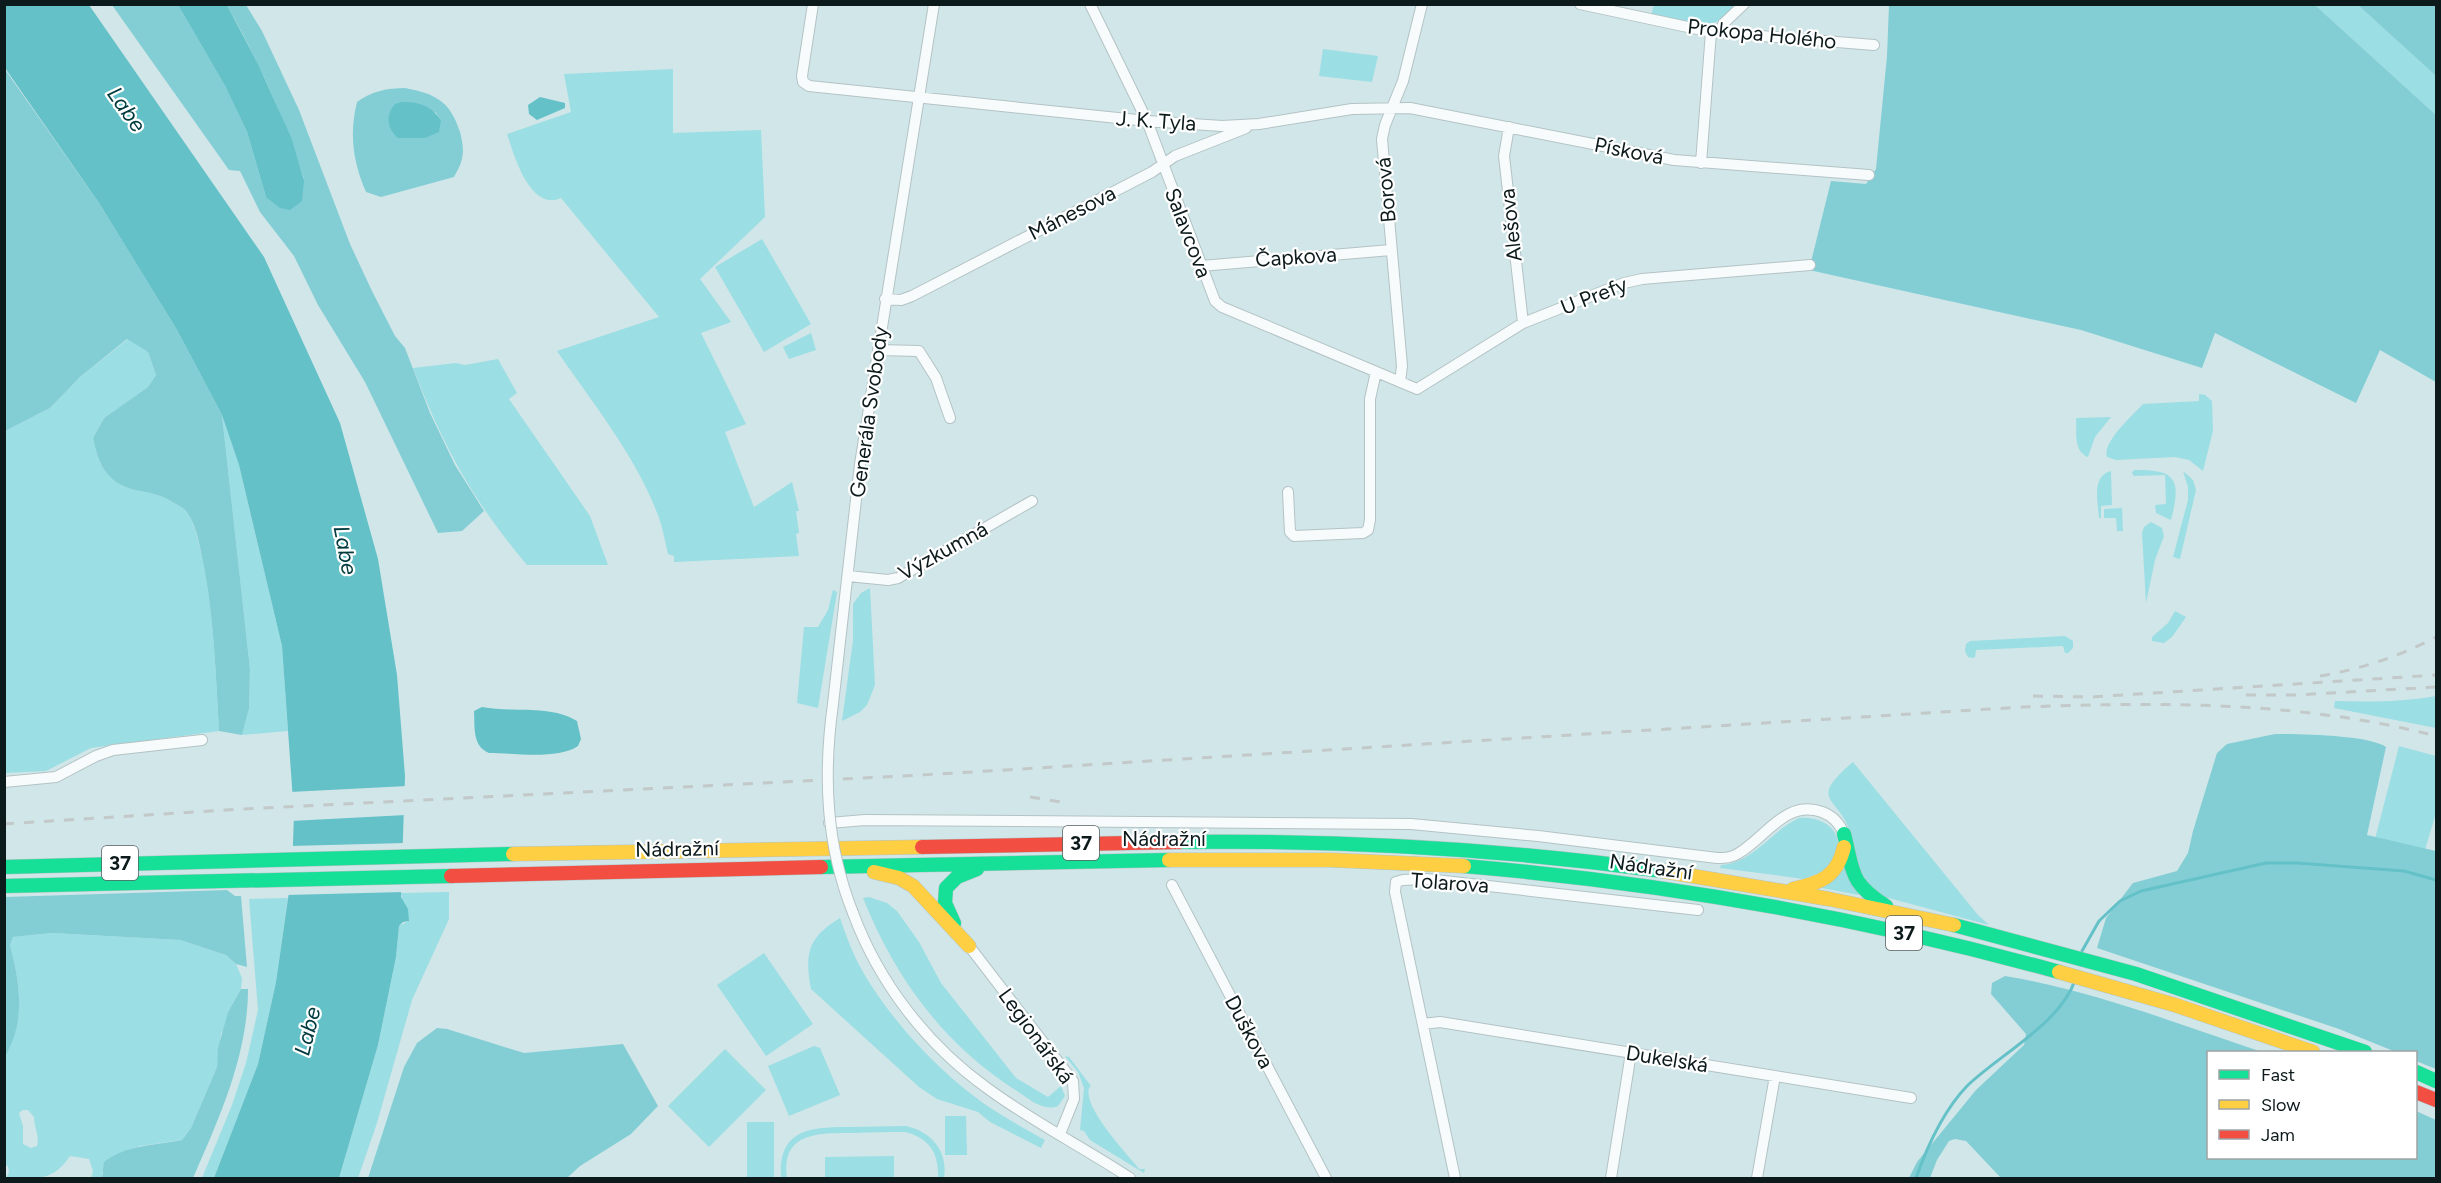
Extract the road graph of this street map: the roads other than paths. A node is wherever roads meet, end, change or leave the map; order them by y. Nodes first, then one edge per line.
1 (813, 4) edge
2 (934, 4) edge
3 (1090, 4) edge
4 (1422, 4) edge
5 (1580, 4) edge
6 (1744, 4) edge
7 (1715, 33) junction
8 (1874, 45) dead end
9 (918, 99) junction
10 (1392, 108) junction
11 (1147, 121) junction
12 (1259, 124) junction
13 (1509, 127) junction
14 (1701, 163) junction
15 (1162, 164) junction
16 (1869, 175) dead end
17 (1391, 250) junction
18 (1810, 265) dead end
19 (1201, 266) junction
20 (885, 299) junction
21 (1523, 323) junction
22 (878, 350) junction
23 (1376, 372) junction
24 (1400, 382) junction
25 (950, 418) dead end
26 (1288, 492) dead end
27 (1032, 501) dead end
28 (848, 576) junction
29 (202, 740) dead end
30 (4, 782) edge
31 (829, 823) junction
32 (1844, 834) junction
33 (1005, 862) junction
34 (843, 866) junction
35 (4, 867) edge
36 (1173, 885) dead end
37 (4, 886) edge
38 (1783, 890) junction
39 (1698, 910) dead end
40 (1899, 914) junction
41 (969, 946) junction
42 (1423, 1024) junction
43 (2307, 1051) edge
44 (2359, 1051) edge
45 (1631, 1053) junction
46 (2417, 1073) edge
47 (1775, 1076) junction
48 (2436, 1081) edge
49 (2417, 1093) edge
50 (1911, 1098) dead end
51 (2436, 1100) edge
52 (1060, 1134) junction
53 (1130, 1179) edge
54 (1326, 1179) edge
55 (1455, 1179) edge
56 (1611, 1179) edge
57 (1757, 1179) edge

1 - 9 street, J. K. Tyla
2 - 9 street, Generála Svobody
3 - 11 street, Salavcova
4 - 10 street, Borová
5 - 7 street, Prokopa Holého
6 - 7 street
7 - 8 street, Prokopa Holého
7 - 14 street
9 - 11 street, J. K. Tyla
9 - 20 street, Generála Svobody
10 - 12 street, J. K. Tyla
10 - 13 street, Písková
10 - 17 street, Borová
11 - 12 street, J. K. Tyla
11 - 15 street, Salavcova
12 - 15 street, Mánesova
13 - 14 street, Písková
13 - 21 street, Alešova
14 - 16 street, Písková
15 - 19 street, Salavcova
15 - 20 street, Mánesova
17 - 19 street, Čapkova
17 - 24 street, Borová
18 - 21 street, U Prefy
19 - 23 street, Salavcova
20 - 22 street, Generála Svobody
21 - 24 street, U Prefy
22 - 25 street
22 - 28 street, Generála Svobody
23 - 24 street, Salavcova
23 - 26 street
27 - 28 street, Výzkumná
28 - 31 street, Generála Svobody, bridge
29 - 30 street
31 - 32 street
31 - 52 street, bridge
32 - 38 main road
32 - 40 main road
33 - 34 main road, Nádražní / 37
33 - 41 main road
33 - 43 main road, Nádražní / 37
34 - 37 main road, Nádražní / 37
34 - 41 main road
35 - 38 main road, Nádražní / 37
36 - 54 street, Duškova
38 - 40 main road, 37
39 - 42 street, Tolarova
40 - 44 main road, 37
41 - 52 street, Legionářská
42 - 45 street, Dukelská
42 - 55 street, Tolarova
45 - 47 street, Dukelská
45 - 56 street
46 - 48 main road
47 - 50 street, Dukelská
47 - 57 street
49 - 51 main road
52 - 53 street

